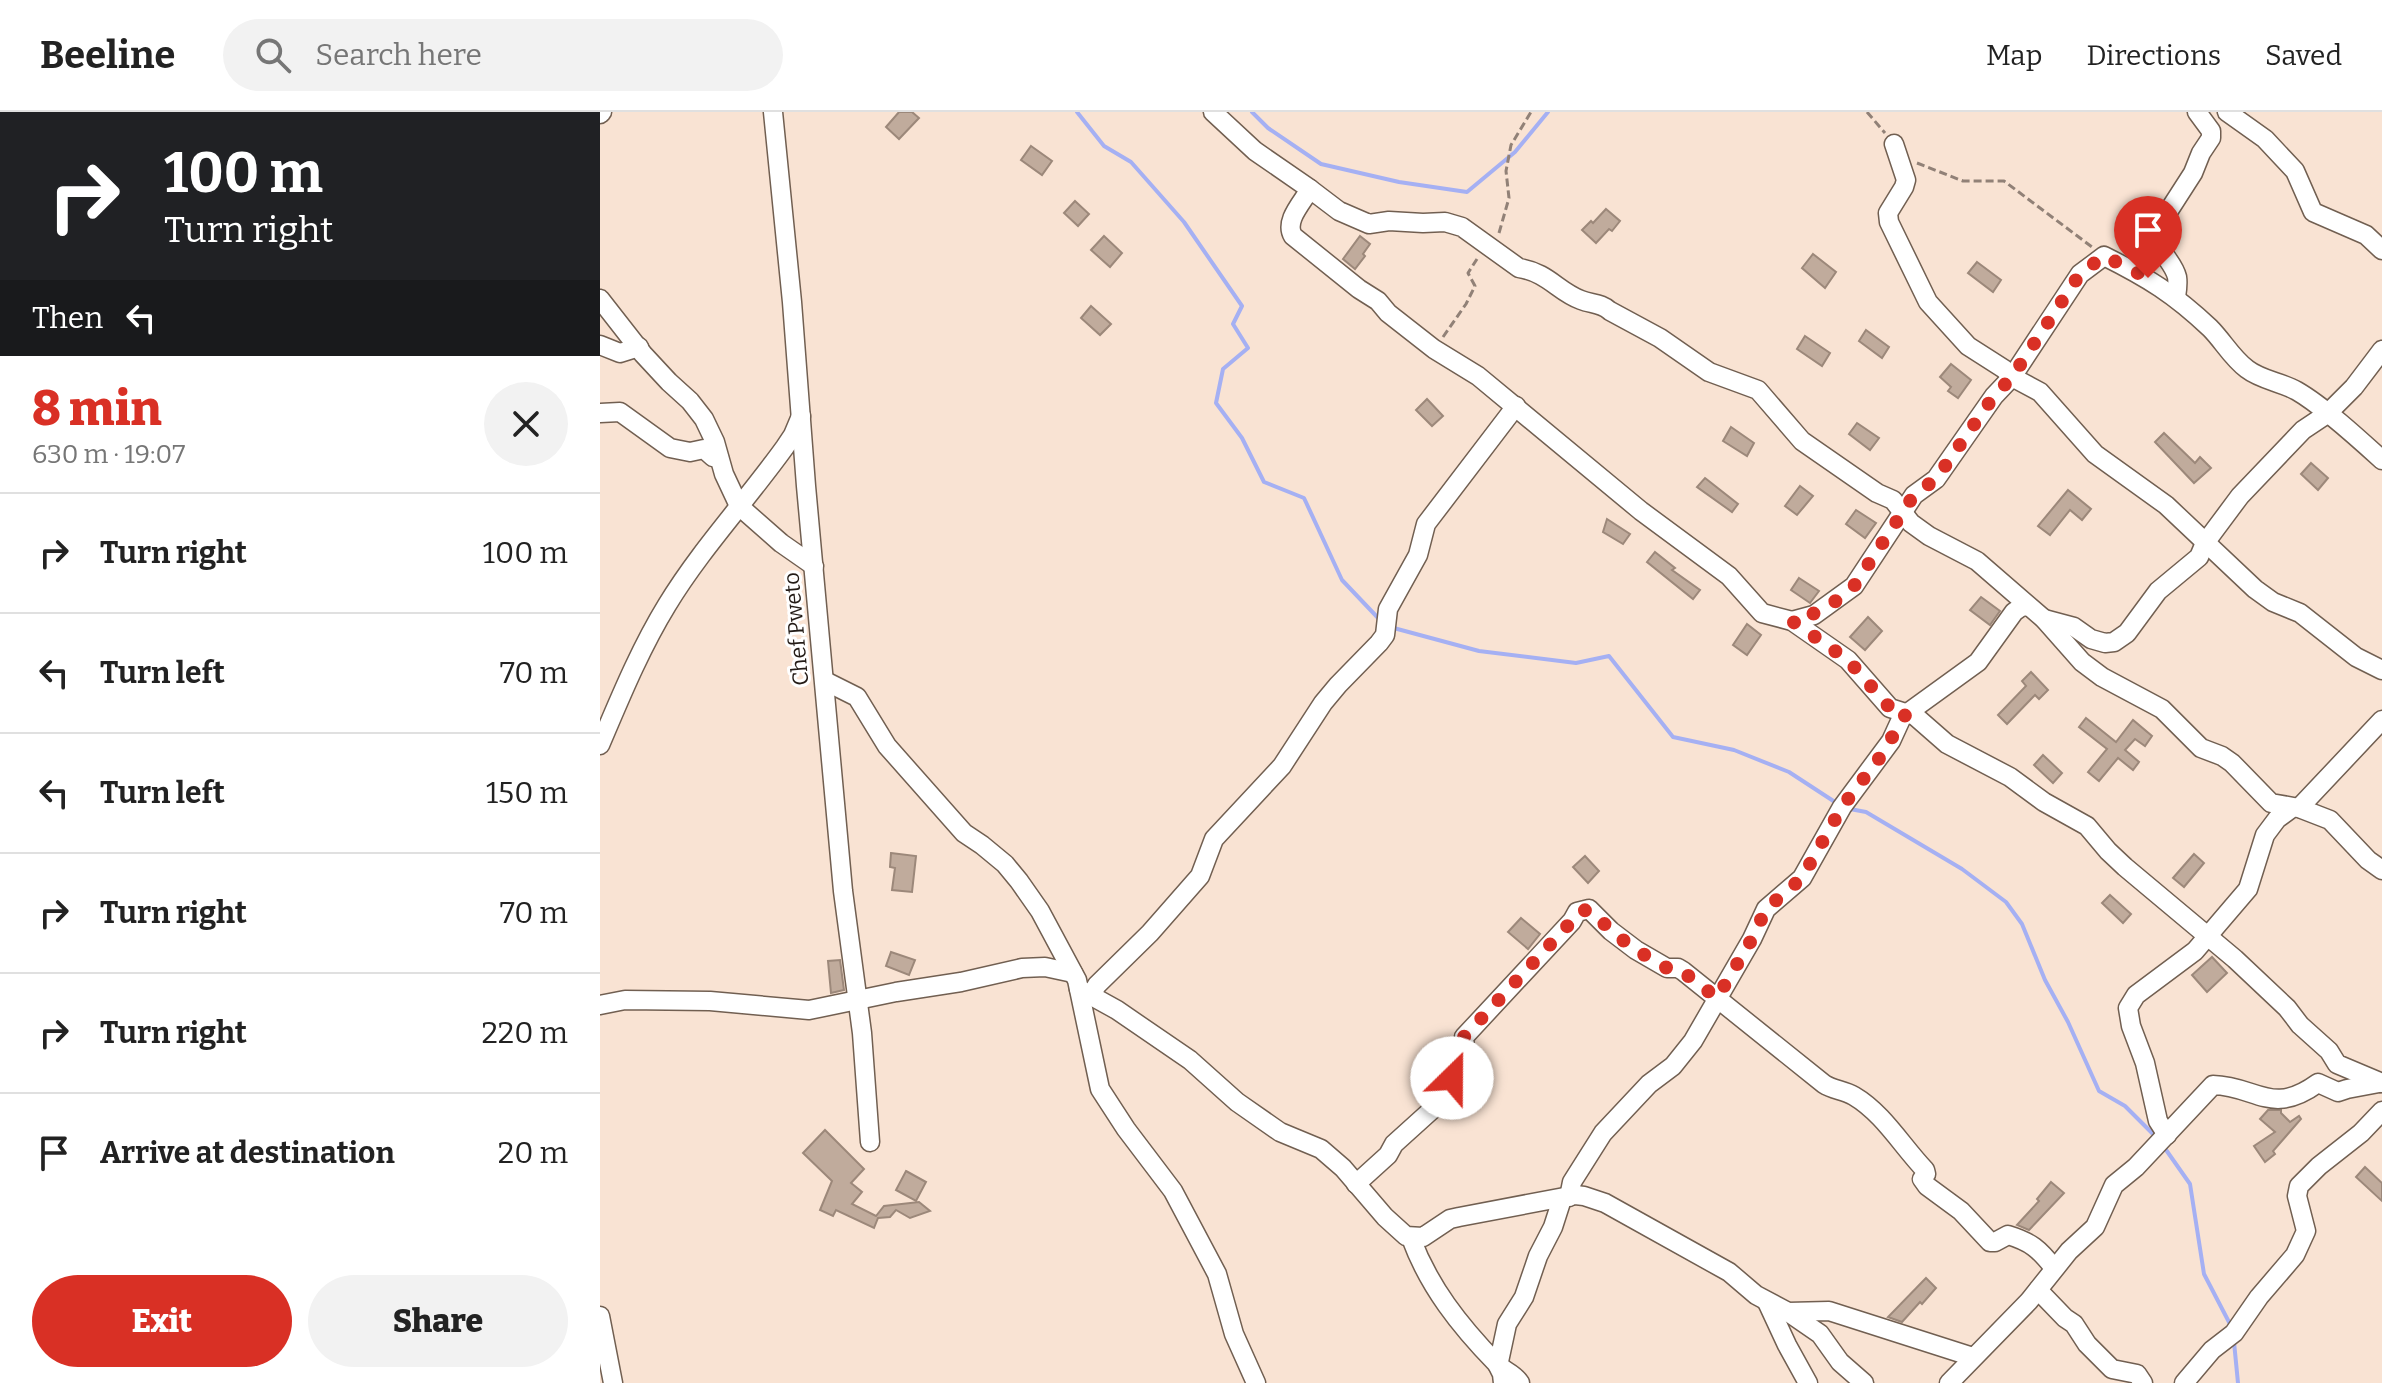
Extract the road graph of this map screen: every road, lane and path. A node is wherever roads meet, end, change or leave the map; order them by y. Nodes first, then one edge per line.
1 (773, 112) edge
2 (1213, 112) edge
3 (1867, 112) edge
4 (2197, 112) edge
5 (2237, 115) edge
6 (2211, 138) junction
7 (1894, 144) joint
8 (1915, 162) dead end
9 (1310, 189) junction
10 (2382, 250) edge
11 (2104, 256) junction
12 (2176, 297) junction
13 (600, 299) edge
14 (600, 345) edge
15 (639, 347) junction
16 (2382, 350) edge
17 (2012, 377) junction
18 (1516, 406) junction
19 (600, 413) edge
20 (802, 413) junction
21 (2327, 414) junction
22 (719, 458) junction
23 (2382, 460) edge
24 (739, 506) junction
25 (1903, 514) junction
26 (2205, 543) junction
27 (814, 566) junction
28 (2027, 606) junction
29 (2044, 619) junction
30 (1792, 621) junction
31 (2382, 670) edge
32 (825, 681) junction
33 (1907, 712) junction
34 (606, 717) edge
35 (2382, 720) edge
36 (600, 745) edge
37 (2271, 803) junction
38 (2296, 808) junction
39 (2270, 826) junction
40 (2382, 870) edge
41 (2210, 936) junction
42 (1081, 985) junction
43 (1717, 998) junction
44 (856, 1001) junction
45 (600, 1005) edge
46 (2381, 1083) edge
47 (2382, 1111) edge
48 (2167, 1135) junction
49 (870, 1142) dead end
50 (1356, 1184) junction
51 (1565, 1198) junction
52 (1411, 1238) junction
53 (2054, 1268) junction
54 (2038, 1290) junction
55 (1767, 1302) junction
56 (1788, 1312) junction
57 (600, 1316) edge
58 (1973, 1357) junction
59 (1500, 1374) edge
60 (608, 1376) edge
61 (1256, 1383) edge
62 (1520, 1383) edge
63 (1808, 1383) edge
64 (1864, 1383) edge
65 (1949, 1383) edge
66 (2143, 1383) edge
67 (2184, 1383) edge

1 - 20 street, Chef Pweto
2 - 9 street
3 - 7 path
4 - 6 street
5 - 6 street
5 - 10 street
6 - 12 street
7 - 17 street
8 - 11 path
9 - 18 street
9 - 25 street
11 - 12 street
11 - 17 street
12 - 21 street
13 - 15 street
14 - 15 street
15 - 22 street
16 - 21 street
17 - 25 street
17 - 26 street
18 - 30 street
18 - 42 street
19 - 22 street
20 - 24 street
20 - 27 street, Chef Pweto
21 - 23 street
21 - 26 street
22 - 24 street
24 - 27 street
24 - 34 street
25 - 28 street
25 - 30 street
26 - 29 street
26 - 31 street
27 - 32 street, Chef Pweto
28 - 29 street
28 - 33 street
29 - 37 street
30 - 33 street
32 - 42 street
32 - 44 street, Chef Pweto
33 - 41 street
33 - 43 street
34 - 36 street
35 - 38 street
37 - 38 street
37 - 39 street
38 - 39 street
38 - 40 street
39 - 41 street
41 - 46 street
41 - 48 street
42 - 44 street
42 - 50 street
42 - 61 street
43 - 50 street
43 - 51 street
43 - 53 street
44 - 45 street
44 - 49 street, Chef Pweto
46 - 48 street
47 - 67 street
48 - 53 street
50 - 52 street
51 - 52 street
51 - 55 street
51 - 59 street
52 - 59 street
53 - 54 street
54 - 58 street
54 - 66 street
55 - 56 street
55 - 63 street
56 - 58 street
56 - 64 street
57 - 60 street
58 - 65 street
59 - 62 street

